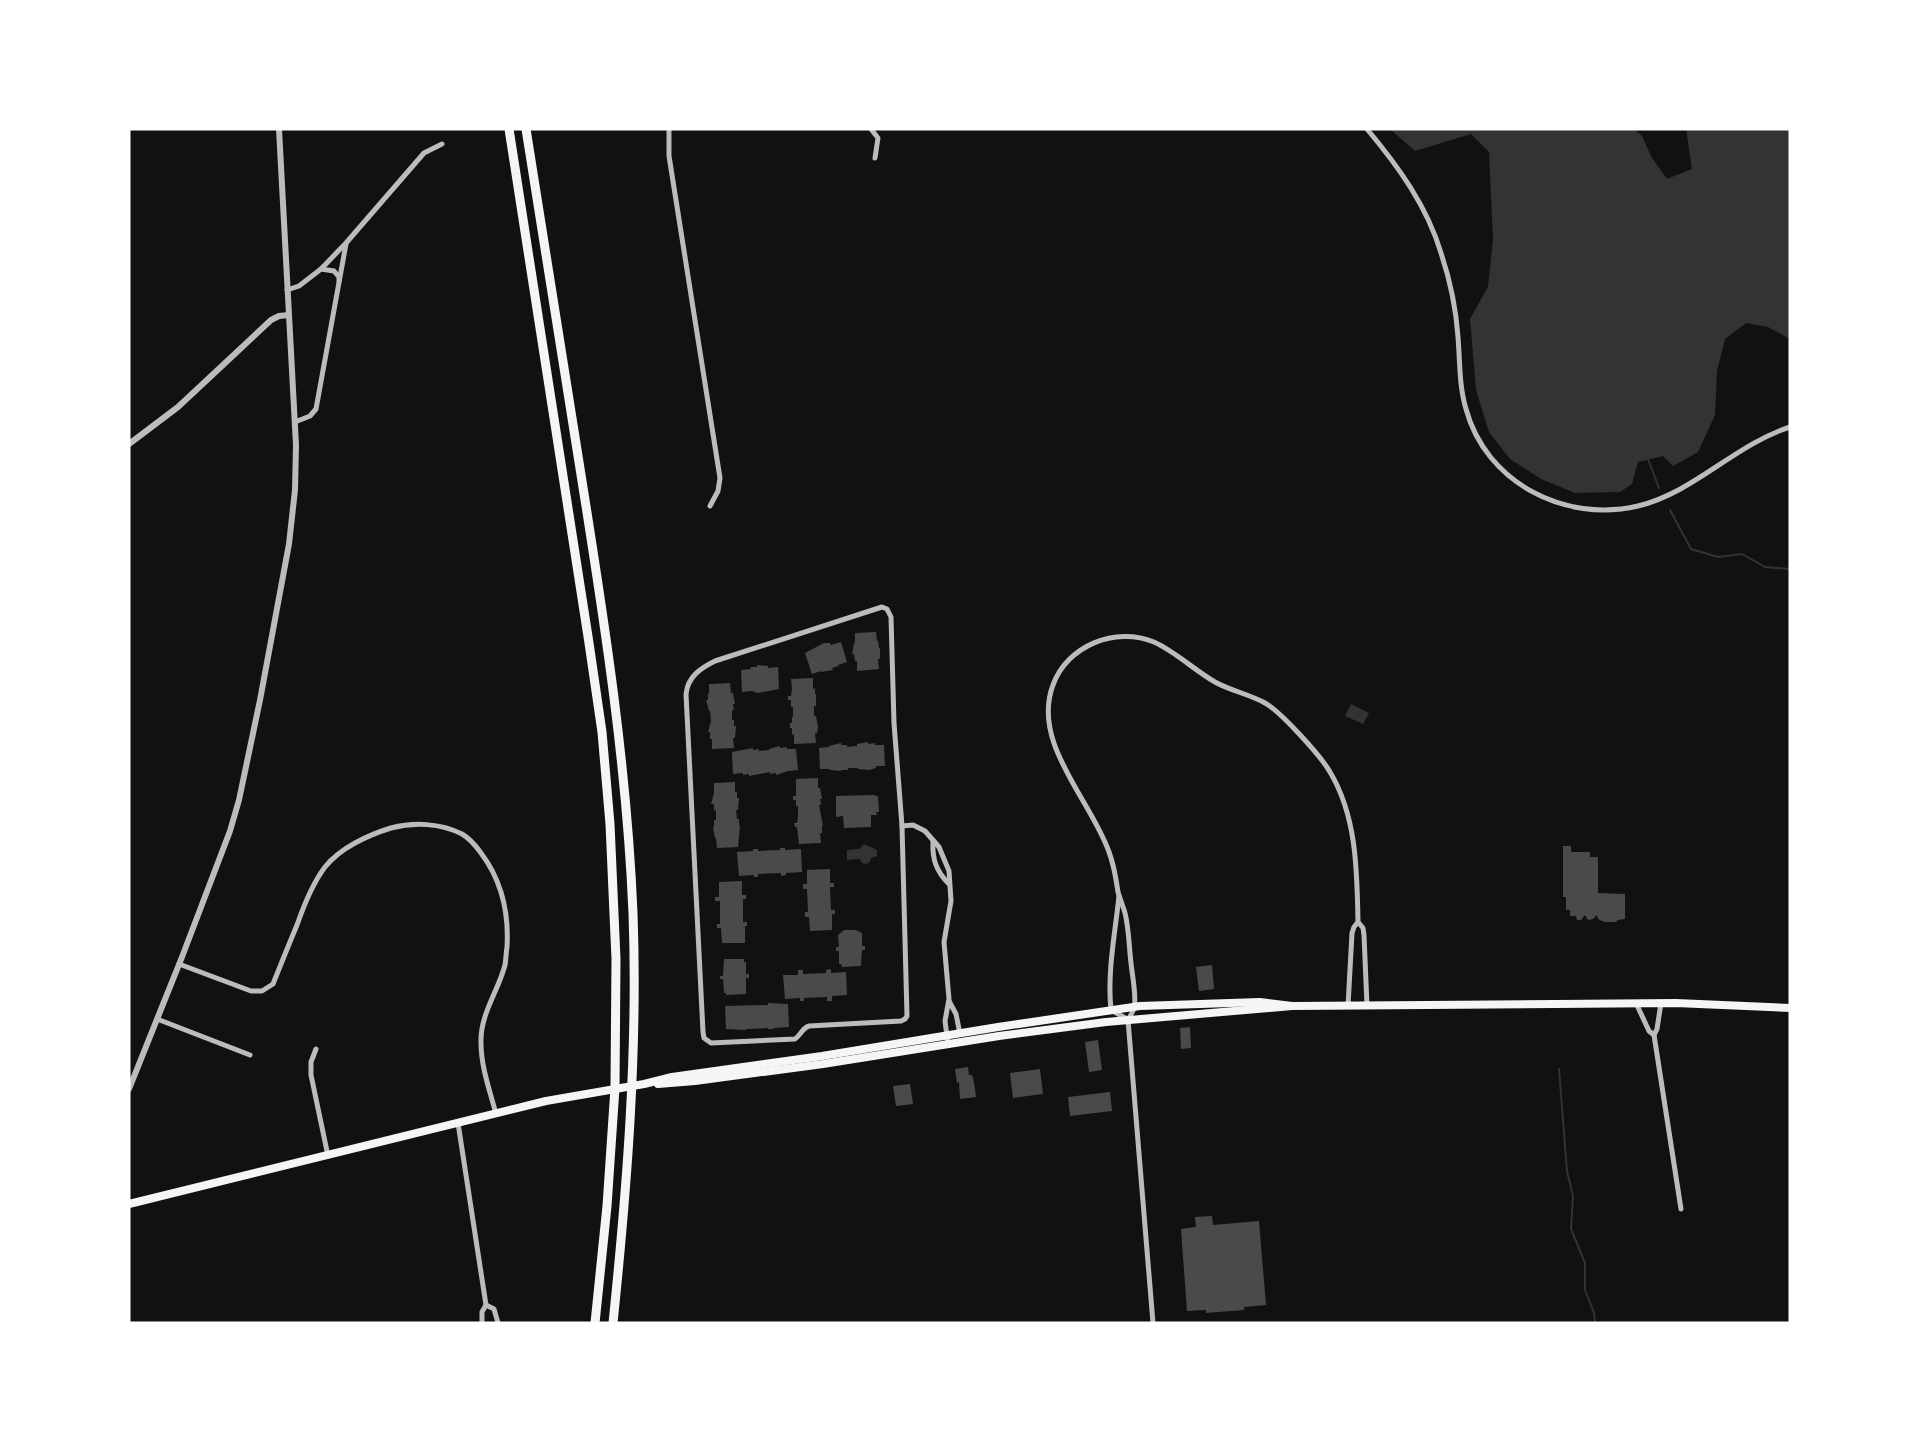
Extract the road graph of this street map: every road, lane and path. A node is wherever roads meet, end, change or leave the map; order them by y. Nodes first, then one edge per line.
1 (279, 129) edge
2 (509, 129) edge
3 (526, 129) edge
4 (669, 129) edge
5 (872, 129) edge
6 (1367, 129) edge
7 (442, 144) dead end
8 (875, 158) dead end
9 (346, 243) junction
10 (321, 269) junction
11 (339, 284) junction
12 (287, 290) junction
13 (289, 315) junction
14 (295, 422) junction
15 (1790, 427) edge
16 (129, 444) edge
17 (711, 506) dead end
18 (902, 826) junction
19 (933, 841) junction
20 (949, 884) junction
21 (1119, 895) junction
22 (1358, 922) junction
23 (179, 964) junction
24 (949, 999) junction
25 (1636, 1003) junction
26 (1661, 1003) junction
27 (1292, 1006) junction
28 (1348, 1006) junction
29 (1367, 1006) junction
30 (1135, 1007) junction
31 (1790, 1008) edge
32 (1111, 1010) junction
33 (157, 1019) junction
34 (1128, 1020) junction
35 (1654, 1035) junction
36 (960, 1038) junction
37 (948, 1040) junction
38 (316, 1049) dead end
39 (250, 1055) dead end
40 (129, 1089) edge
41 (496, 1114) junction
42 (458, 1123) junction
43 (328, 1156) junction
44 (129, 1204) edge
45 (1681, 1209) dead end
46 (486, 1305) junction
47 (482, 1323) edge
48 (498, 1323) edge
49 (595, 1323) edge
50 (613, 1323) edge
51 (1154, 1323) edge

1 - 12 street
2 - 49 highway
3 - 50 highway
4 - 17 street
5 - 8 street
6 - 15 street
7 - 9 street
9 - 10 street
9 - 11 street
10 - 11 street
10 - 12 street
11 - 14 street
12 - 13 street
13 - 14 street
13 - 16 street
14 - 23 street
18 - 18 street
18 - 19 street
19 - 20 street
19 - 20 street
20 - 24 street
21 - 22 street
21 - 30 street
21 - 32 street
22 - 28 street
22 - 29 street
23 - 33 street
23 - 41 street
24 - 36 street
24 - 37 street
25 - 26 main road
25 - 29 main road
25 - 35 street
26 - 31 main road
26 - 35 street
27 - 28 main road
27 - 30 main road
27 - 34 main road
28 - 29 main road
30 - 32 main road
30 - 34 street
32 - 34 street
32 - 36 main road
33 - 39 street
33 - 40 street
34 - 36 main road
34 - 51 street
35 - 45 street
36 - 37 main road
37 - 41 main road
38 - 43 street
41 - 42 main road
42 - 43 main road
42 - 46 street
43 - 44 main road
46 - 47 street
46 - 48 street

